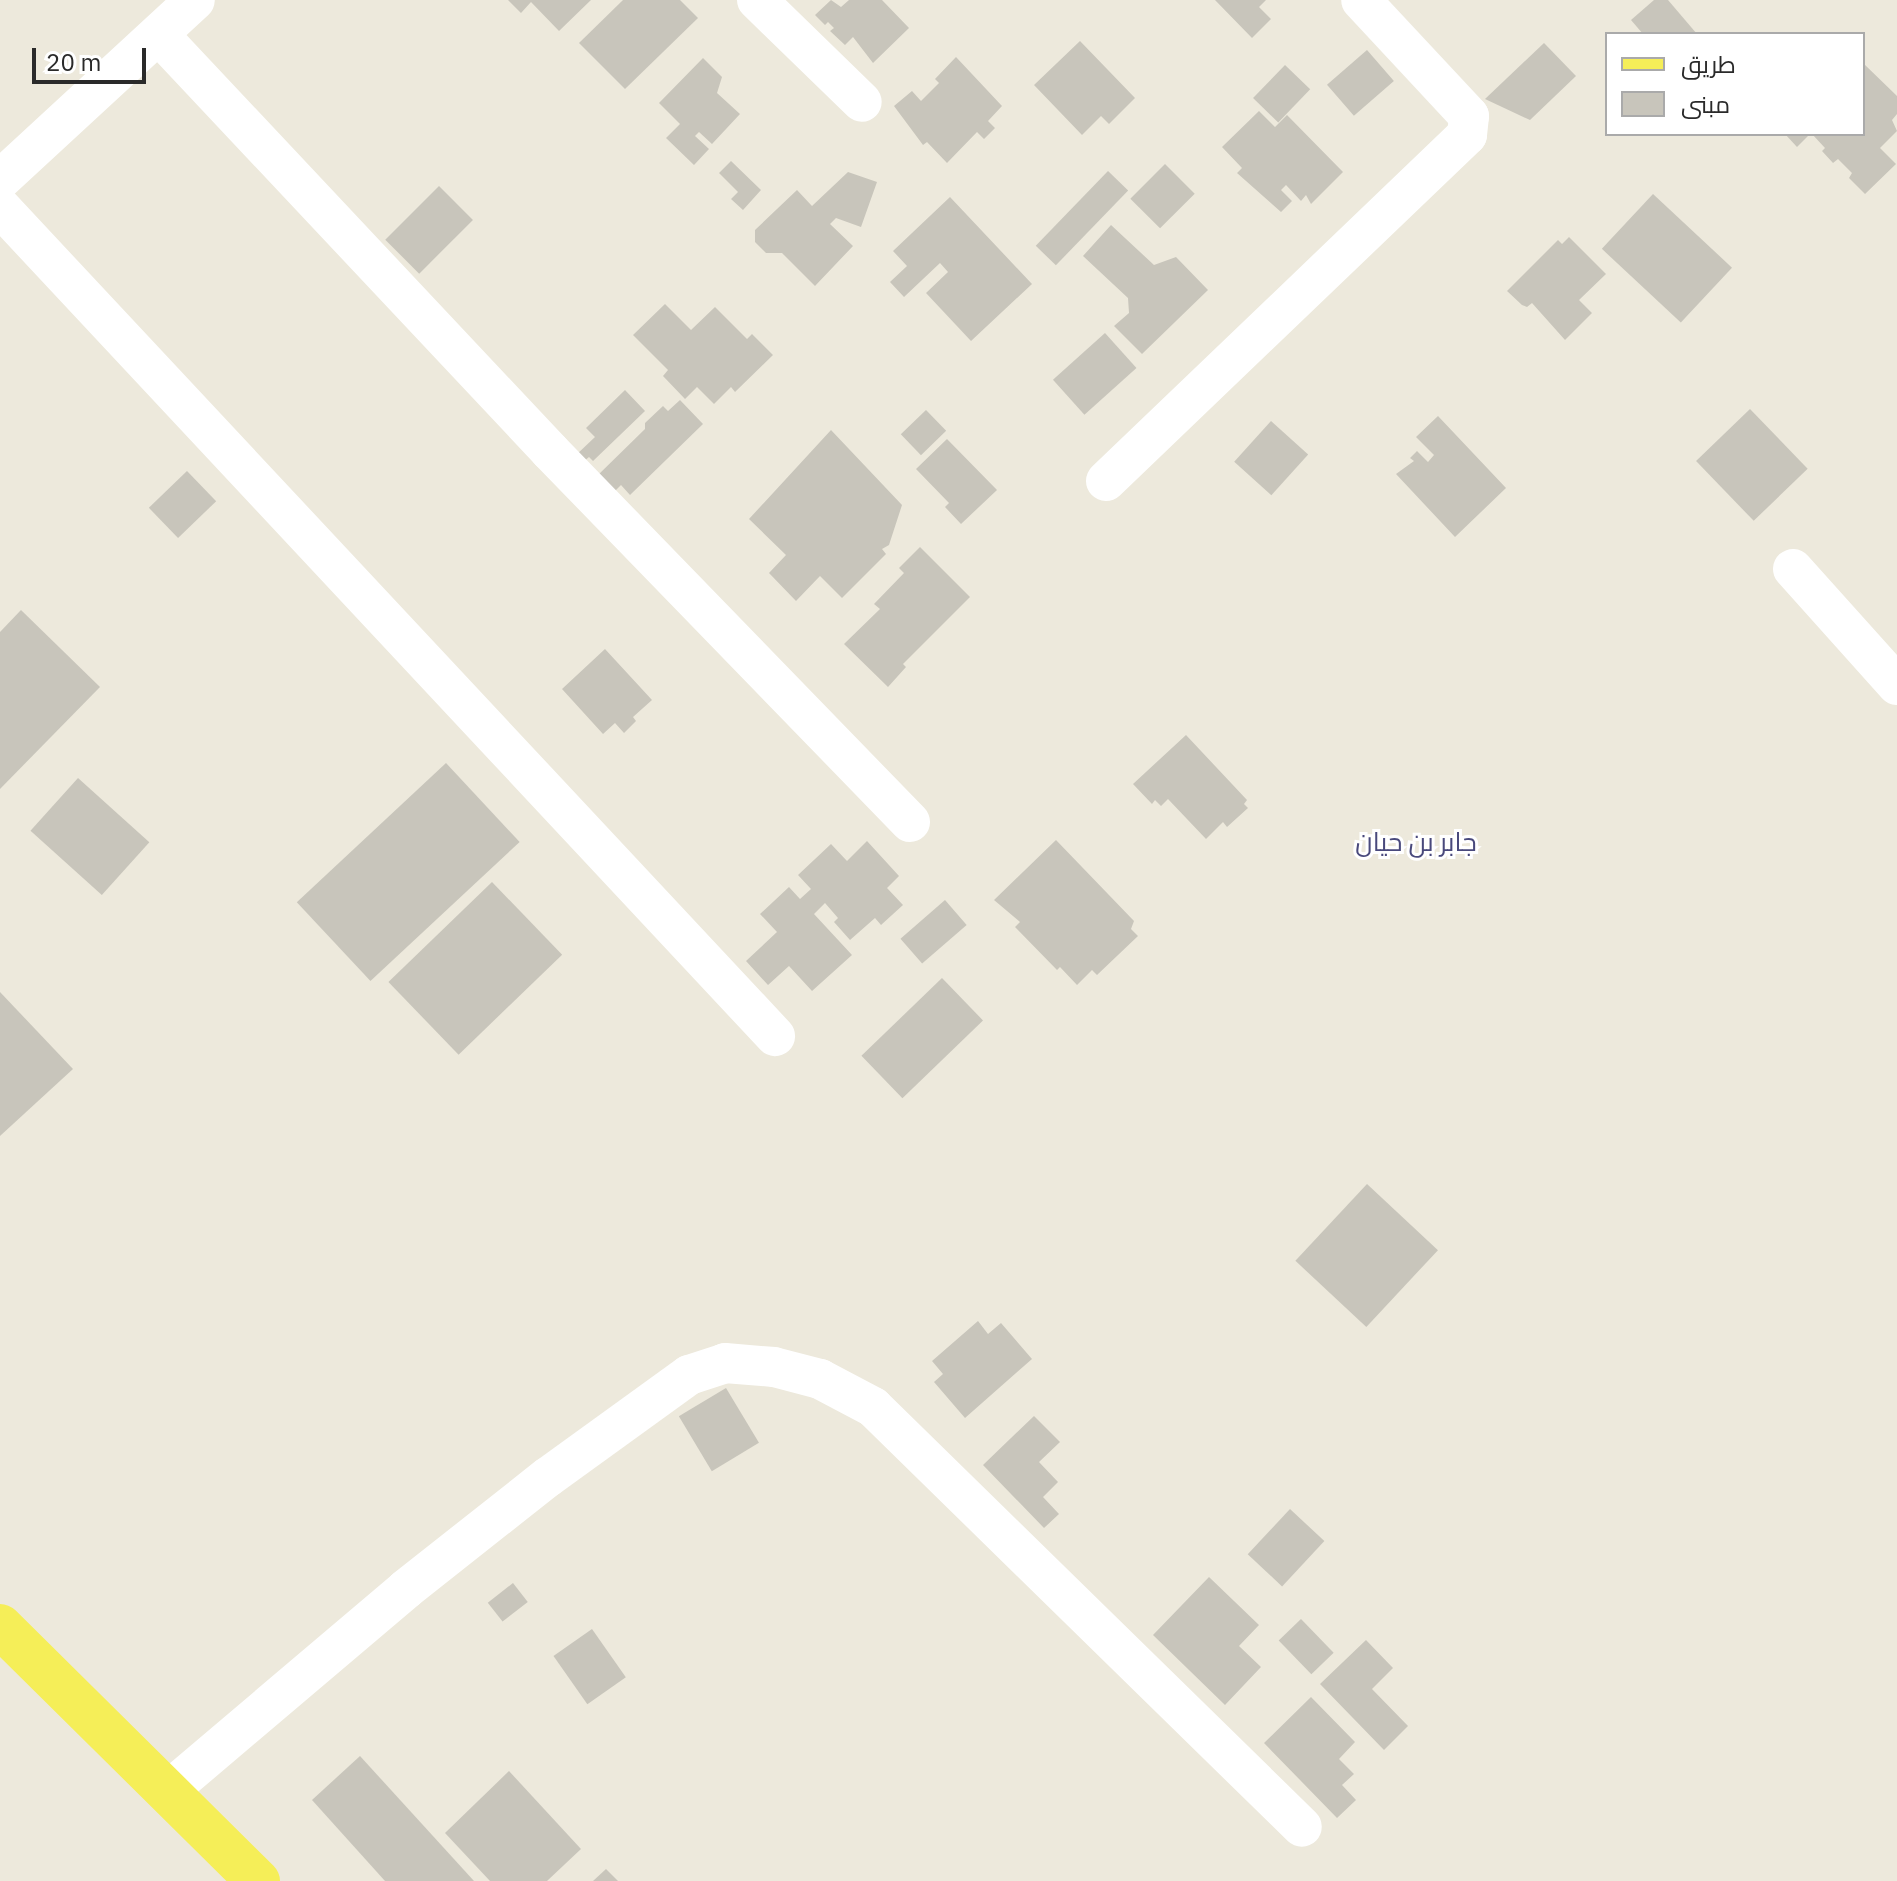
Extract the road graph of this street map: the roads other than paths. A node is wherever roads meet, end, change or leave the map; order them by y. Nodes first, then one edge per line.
1 (195, 0) edge
2 (757, 0) edge
3 (1361, 0) edge
4 (159, 35) junction
5 (862, 102) dead end
6 (0, 180) edge
7 (0, 207) edge
8 (1106, 481) dead end
9 (1793, 569) dead end
10 (1897, 685) edge
11 (910, 822) dead end
12 (775, 1036) dead end
13 (0, 1626) edge
14 (168, 1791) junction
15 (1302, 1827) dead end
16 (258, 1881) edge

1 - 4 street
2 - 5 street
3 - 8 street
4 - 6 street
4 - 11 street
7 - 12 street
9 - 10 street
13 - 14 main road
14 - 15 street
14 - 16 main road

